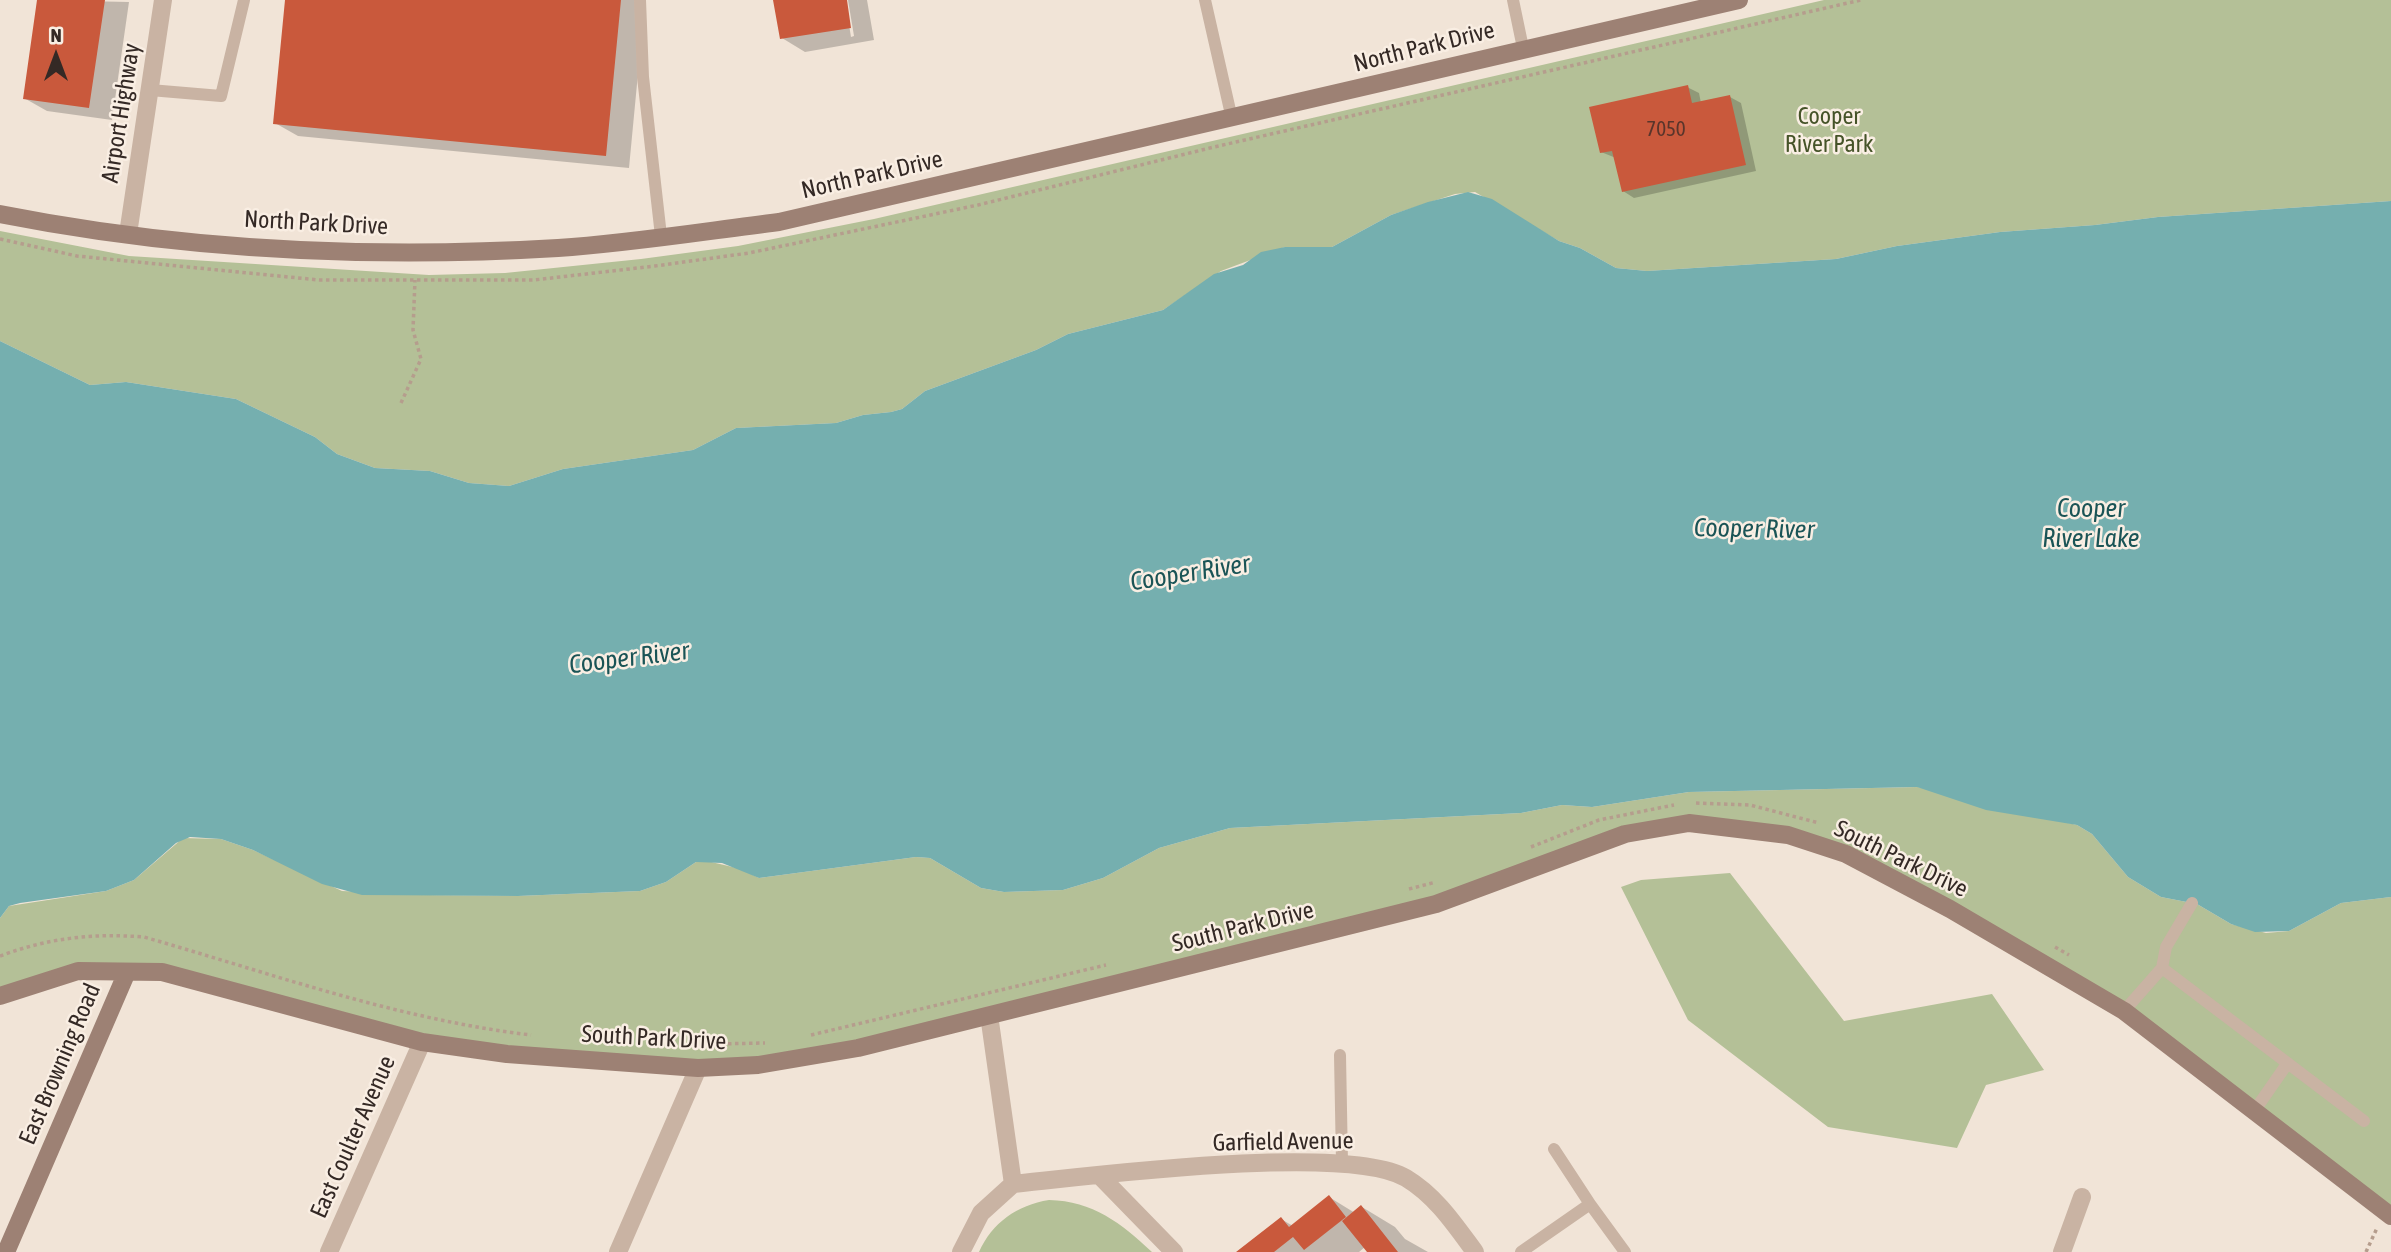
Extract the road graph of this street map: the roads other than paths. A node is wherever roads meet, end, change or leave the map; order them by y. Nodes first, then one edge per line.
1 (163, 0) edge
2 (244, 0) edge
3 (640, 0) edge
4 (1205, 0) edge
5 (1513, 0) edge
6 (1739, 0) edge
7 (1523, 47) junction
8 (150, 90) junction
9 (1232, 119) junction
10 (0, 214) edge
11 (128, 234) junction
12 (661, 236) junction
13 (2192, 903) dead end
14 (2162, 968) junction
15 (127, 972) junction
16 (0, 996) edge
17 (2124, 1012) junction
18 (989, 1015) junction
19 (422, 1042) junction
20 (1340, 1055) dead end
21 (2287, 1064) junction
22 (698, 1069) junction
23 (2255, 1110) junction
24 (2364, 1121) dead end
25 (1554, 1149) dead end
26 (1342, 1163) junction
27 (1099, 1175) junction
28 (1013, 1184) junction
29 (2082, 1197) dead end
30 (1590, 1204) junction
31 (2388, 1213) edge
32 (6, 1252) edge
33 (329, 1252) edge
34 (618, 1252) edge
35 (961, 1252) edge
36 (1174, 1252) edge
37 (1475, 1252) edge
38 (1521, 1252) edge
39 (1625, 1252) edge
40 (2062, 1252) edge

1 - 8 street, Airport Highway
2 - 8 lane
3 - 12 lane
4 - 9 lane
5 - 7 lane
6 - 7 street, North Park Drive
7 - 9 street, North Park Drive
8 - 11 street, Airport Highway
9 - 12 street, North Park Drive
10 - 11 street, North Park Drive
11 - 12 street, North Park Drive
13 - 14 lane
14 - 17 lane
14 - 21 lane
15 - 16 street, South Park Drive
15 - 19 street, South Park Drive
15 - 32 street, East Browning Road
17 - 18 street, South Park Drive
17 - 23 street, South Park Drive
18 - 22 street, South Park Drive
18 - 28 street
19 - 22 street, South Park Drive
19 - 33 street, East Coulter Avenue
20 - 26 lane
21 - 23 lane
21 - 24 lane
22 - 34 street
23 - 31 street, South Park Drive
25 - 30 lane
26 - 27 street, Garfield Avenue
26 - 37 street, Garfield Avenue
27 - 28 street, Garfield Avenue
27 - 36 street
28 - 35 street
29 - 40 street
30 - 38 lane
30 - 39 lane

